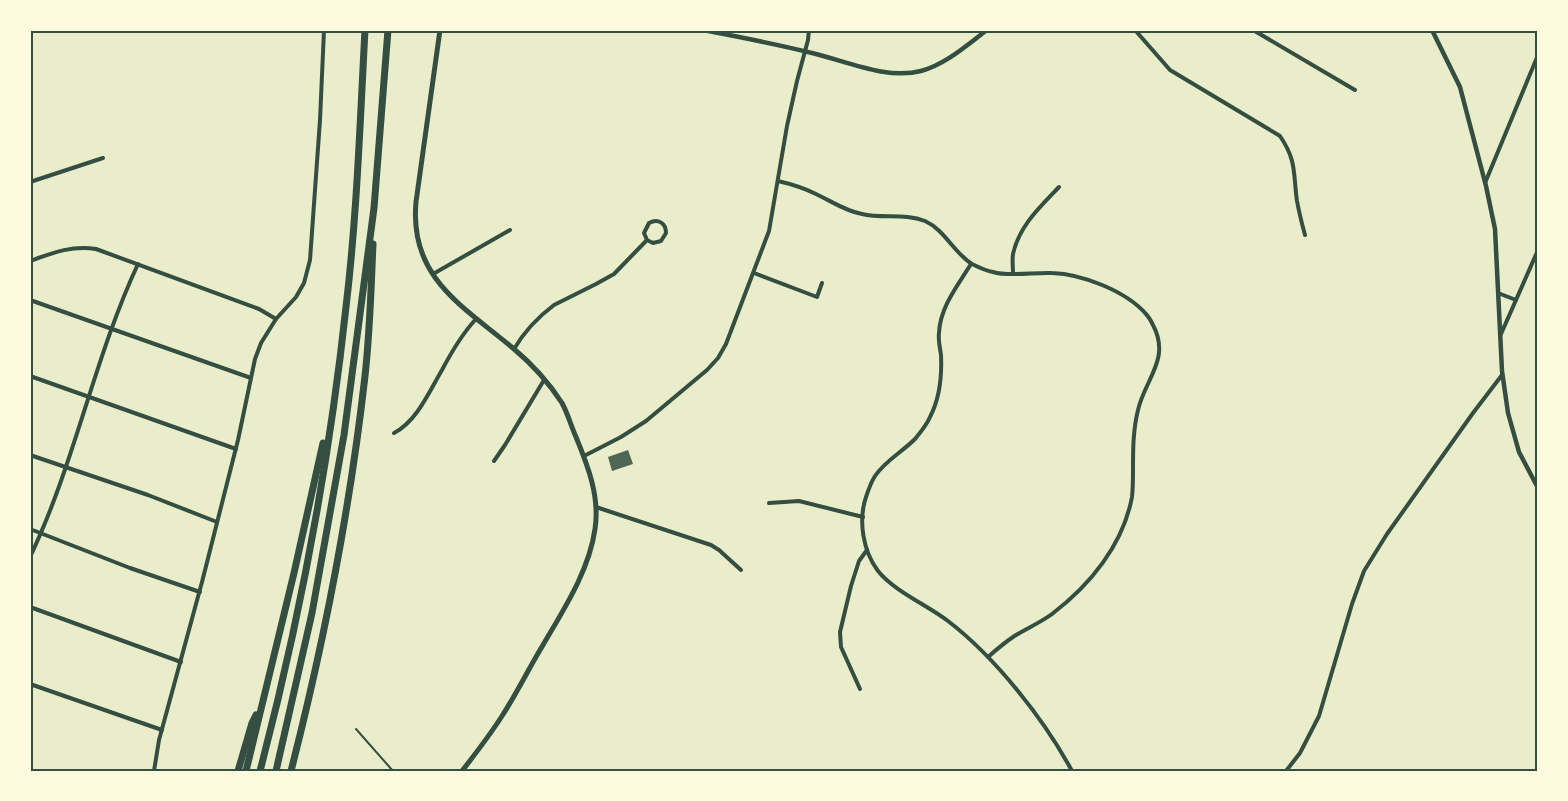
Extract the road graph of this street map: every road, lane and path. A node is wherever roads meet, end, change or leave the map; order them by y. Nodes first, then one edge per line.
1 (324, 30) edge
2 (364, 30) edge
3 (388, 30) edge
4 (440, 30) edge
5 (704, 30) edge
6 (809, 30) edge
7 (987, 30) edge
8 (1135, 30) edge
9 (1253, 30) edge
10 (1432, 30) edge
11 (805, 51) junction
12 (1538, 55) edge
13 (1355, 90) dead end
14 (103, 158) dead end
15 (378, 160) junction
16 (778, 181) junction
17 (30, 182) edge
18 (1485, 184) junction
19 (1059, 187) dead end
20 (510, 230) dead end
21 (1305, 235) dead end
22 (647, 240) junction
23 (1538, 250) edge
24 (30, 260) edge
25 (138, 264) junction
26 (971, 264) junction
27 (754, 273) junction
28 (1013, 273) junction
29 (433, 274) junction
30 (822, 283) dead end
31 (1498, 293) junction
32 (30, 300) edge
33 (1516, 300) junction
34 (276, 319) junction
35 (476, 319) junction
36 (112, 328) junction
37 (1500, 337) junction
38 (513, 349) junction
39 (1502, 375) junction
40 (30, 376) edge
41 (252, 378) junction
42 (544, 380) junction
43 (336, 386) junction
44 (88, 397) junction
45 (394, 433) dead end
46 (236, 449) junction
47 (30, 454) edge
48 (584, 456) junction
49 (494, 461) dead end
50 (66, 467) junction
51 (1538, 488) edge
52 (769, 503) dead end
53 (596, 507) junction
54 (863, 516) junction
55 (217, 522) junction
56 (30, 529) edge
57 (42, 533) junction
58 (867, 550) junction
59 (30, 557) edge
60 (741, 570) dead end
61 (200, 591) junction
62 (30, 607) edge
63 (988, 657) junction
64 (181, 662) junction
65 (30, 684) edge
66 (860, 689) dead end
67 (263, 702) junction
68 (356, 729) dead end
69 (162, 730) junction
70 (154, 771) edge
71 (238, 771) edge
72 (246, 771) edge
73 (260, 771) edge
74 (276, 771) edge
75 (293, 771) edge
76 (393, 771) edge
77 (462, 771) edge
78 (1072, 771) edge
79 (1286, 771) edge

1 - 34 street
2 - 43 highway
3 - 15 highway
4 - 29 main road
5 - 11 street
6 - 11 street
7 - 11 street
8 - 21 street
9 - 13 street
10 - 18 street
11 - 16 street
12 - 18 street
14 - 17 street
15 - 74 highway
15 - 75 highway
16 - 26 street
16 - 27 street
18 - 31 street
19 - 28 street
20 - 29 street
22 - 22 street
22 - 38 street
23 - 33 street
24 - 25 street
25 - 34 street
25 - 36 street
26 - 28 street
26 - 54 street
27 - 30 street
27 - 48 street
28 - 63 street
29 - 35 main road
31 - 33 street
31 - 37 street
32 - 36 street
33 - 37 street
34 - 41 street
35 - 38 main road
35 - 45 street
36 - 41 street
36 - 44 street
37 - 39 street
38 - 42 main road
39 - 51 street
39 - 79 street
40 - 44 street
41 - 46 street
42 - 48 main road
42 - 49 street
43 - 67 highway
43 - 73 highway
44 - 46 street
44 - 50 street
46 - 55 street
47 - 50 street
48 - 53 main road
50 - 55 street
50 - 57 street
52 - 54 street
53 - 60 street
53 - 77 main road
54 - 58 street
55 - 61 street
56 - 57 street
57 - 59 street
57 - 61 street
58 - 63 street
58 - 66 street
61 - 64 street
62 - 64 street
63 - 78 street
64 - 69 street
65 - 69 street
67 - 71 highway
67 - 72 highway
68 - 76 lane
69 - 70 street

